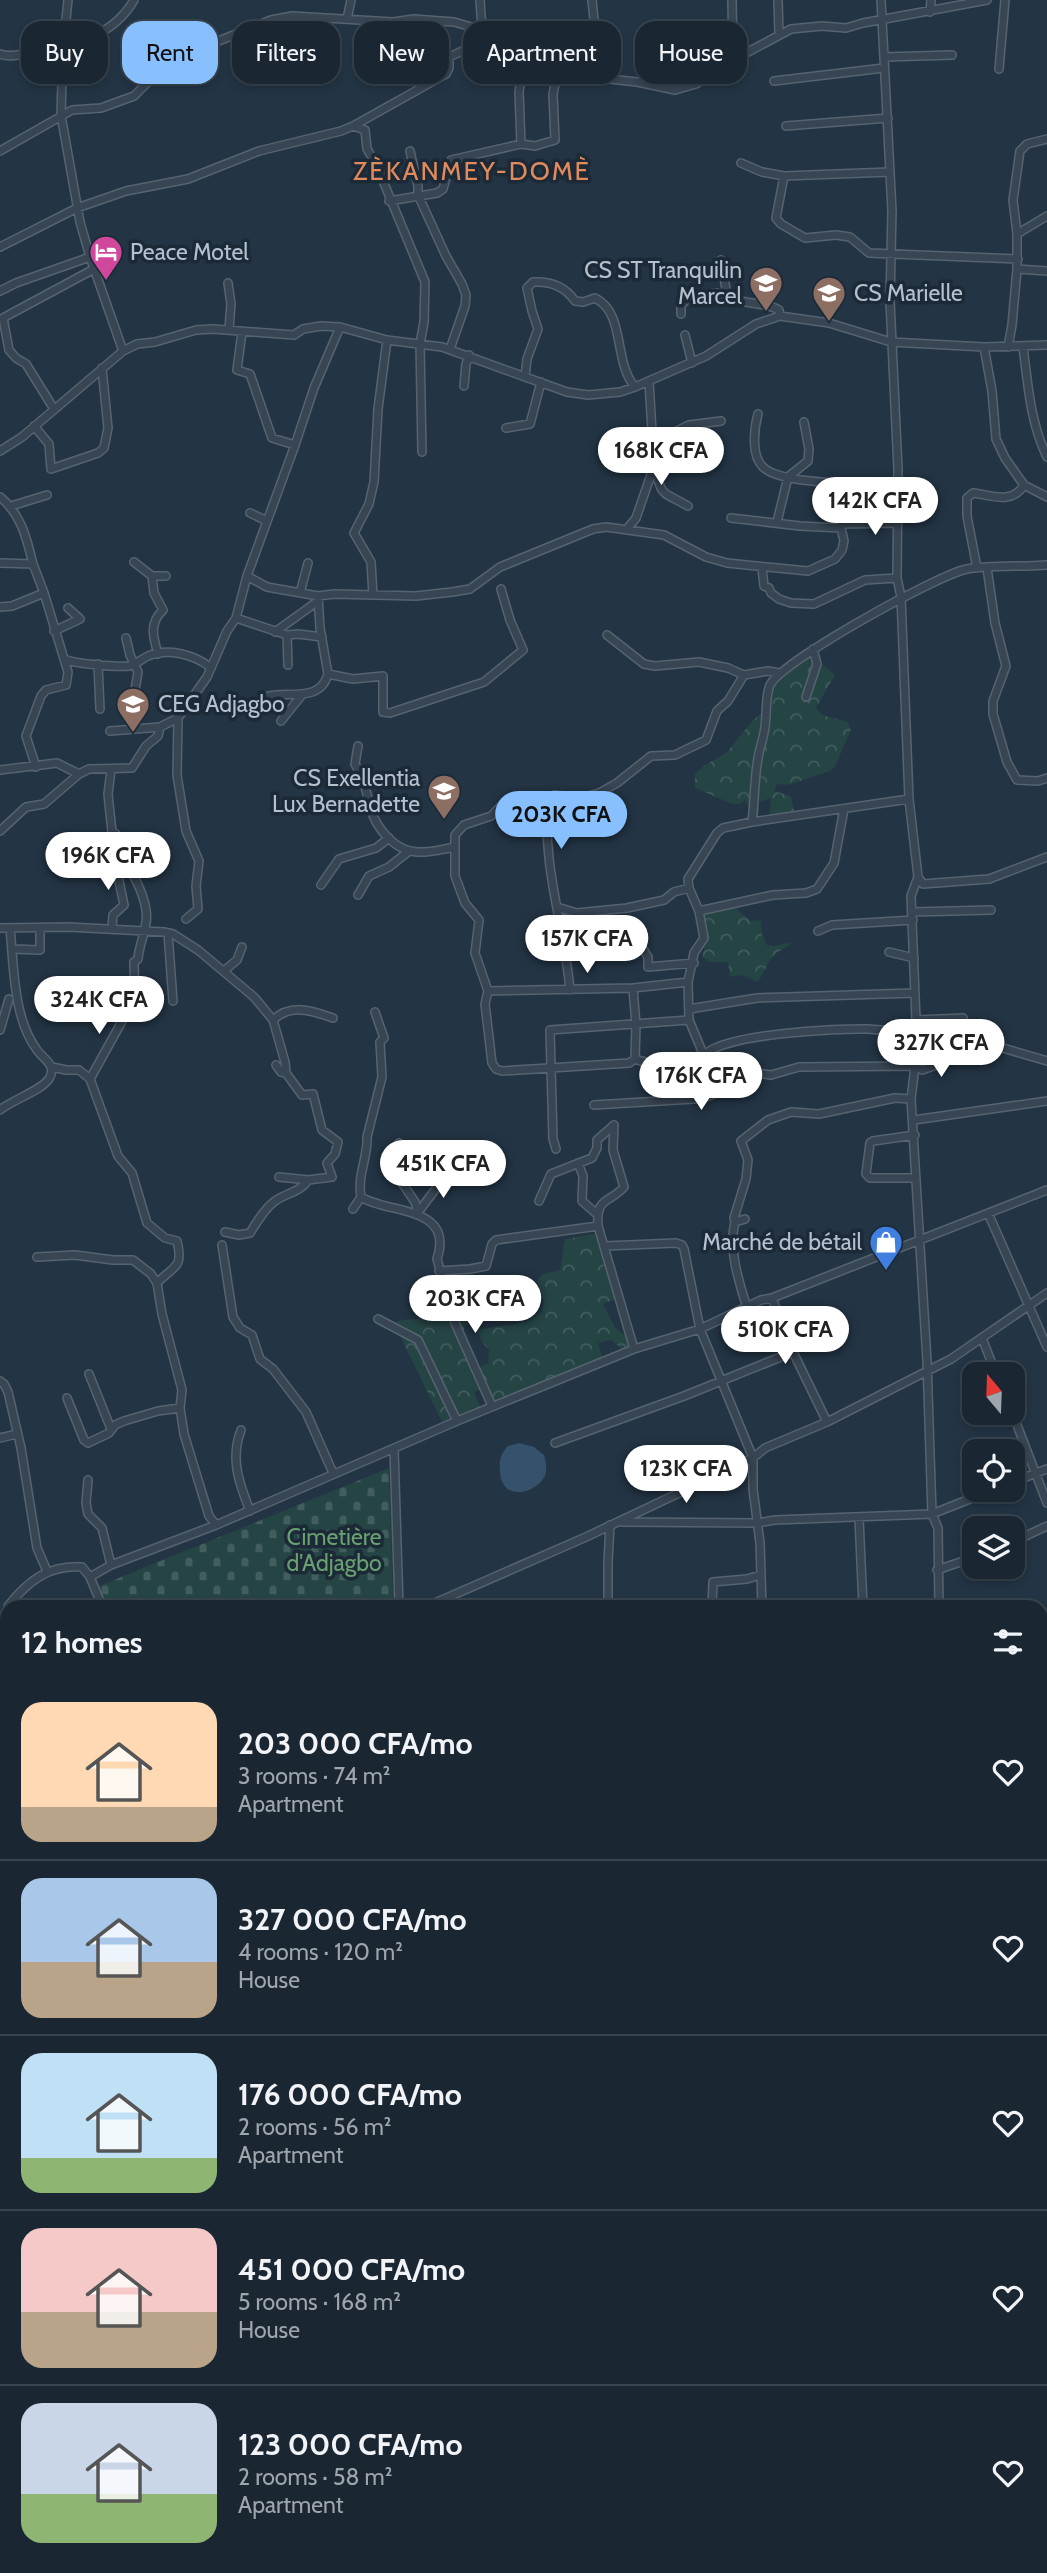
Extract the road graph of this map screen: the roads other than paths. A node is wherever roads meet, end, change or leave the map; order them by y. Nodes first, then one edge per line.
1 (68, 0) edge
2 (134, 0) edge
3 (351, 0) edge
4 (480, 0) edge
5 (593, 0) edge
6 (732, 0) edge
7 (778, 0) edge
8 (881, 0) edge
9 (931, 0) edge
10 (987, 0) edge
11 (1005, 0) edge
12 (930, 12) junction
13 (346, 19) junction
14 (883, 19) junction
15 (66, 21) edge
16 (481, 21) edge
17 (595, 21) edge
18 (732, 21) edge
19 (463, 25) edge
20 (108, 29) edge
21 (779, 35) junction
22 (463, 51) edge
23 (747, 52) edge
24 (0, 54) edge
25 (21, 55) edge
26 (952, 55) dead end
27 (884, 57) junction
28 (884, 68) junction
29 (999, 69) dead end
30 (774, 81) dead end
31 (62, 84) edge
32 (520, 84) edge
33 (556, 84) edge
34 (646, 84) edge
35 (696, 84) edge
36 (61, 115) junction
37 (888, 118) junction
38 (353, 125) junction
39 (786, 126) dead end
40 (1047, 139) edge
41 (521, 144) junction
42 (0, 150) edge
43 (410, 151) dead end
44 (741, 163) dead end
45 (890, 172) junction
46 (784, 176) junction
47 (418, 195) junction
48 (390, 201) junction
49 (77, 208) junction
50 (1047, 216) edge
51 (1017, 234) junction
52 (0, 247) edge
53 (891, 254) junction
54 (90, 257) junction
55 (721, 260) dead end
56 (1018, 260) junction
57 (94, 269) junction
58 (1017, 269) junction
59 (1047, 271) edge
60 (229, 283) dead end
61 (0, 291) edge
62 (727, 295) junction
63 (681, 314) dead end
64 (780, 316) junction
65 (340, 327) junction
66 (229, 330) junction
67 (242, 332) junction
68 (685, 334) dead end
69 (387, 340) junction
70 (891, 342) junction
71 (420, 344) junction
72 (1047, 345) edge
73 (984, 347) junction
74 (1008, 347) junction
75 (1023, 347) junction
76 (450, 349) junction
77 (122, 351) junction
78 (469, 355) junction
79 (692, 363) junction
80 (102, 368) junction
81 (525, 377) junction
82 (649, 381) junction
83 (541, 382) junction
84 (464, 386) dead end
85 (635, 387) junction
86 (54, 409) junction
87 (758, 414) dead end
88 (721, 421) dead end
89 (804, 422) dead end
90 (34, 426) junction
91 (506, 428) dead end
92 (653, 431) junction
93 (295, 445) junction
94 (0, 451) edge
95 (422, 452) dead end
96 (1047, 457) edge
97 (654, 467) junction
98 (788, 477) junction
99 (1024, 485) junction
100 (898, 494) junction
101 (47, 495) dead end
102 (0, 497) edge
103 (1047, 497) edge
104 (11, 506) junction
105 (688, 506) dead end
106 (250, 513) dead end
107 (731, 518) dead end
108 (267, 521) junction
109 (776, 522) junction
110 (898, 523) junction
111 (841, 528) junction
112 (627, 529) junction
113 (134, 562) dead end
114 (0, 563) edge
115 (308, 563) dead end
116 (33, 564) junction
117 (1047, 565) edge
118 (762, 568) junction
119 (977, 568) junction
120 (987, 568) junction
121 (152, 576) junction
122 (166, 576) dead end
123 (247, 576) junction
124 (897, 578) junction
125 (501, 589) dead end
126 (44, 593) junction
127 (300, 593) junction
128 (373, 595) junction
129 (901, 597) junction
130 (318, 599) junction
131 (0, 607) edge
132 (68, 608) dead end
133 (236, 618) junction
134 (54, 631) junction
135 (275, 632) junction
136 (287, 635) junction
137 (607, 635) dead end
138 (322, 637) junction
139 (126, 638) dead end
140 (813, 649) junction
141 (158, 654) junction
142 (64, 659) junction
143 (98, 664) junction
144 (136, 664) junction
145 (288, 665) dead end
146 (210, 667) junction
147 (779, 673) junction
148 (328, 674) junction
149 (744, 675) junction
150 (302, 696) junction
151 (265, 697) dead end
152 (806, 697) dead end
153 (100, 709) dead end
154 (178, 718) junction
155 (281, 721) dead end
156 (160, 727) junction
157 (135, 729) junction
158 (110, 731) dead end
159 (358, 746) dead end
160 (36, 767) junction
161 (0, 770) edge
162 (111, 770) junction
163 (79, 774) junction
164 (1047, 778) edge
165 (548, 799) junction
166 (909, 799) junction
167 (844, 809) junction
168 (752, 822) junction
169 (0, 831) edge
170 (389, 838) junction
171 (455, 847) junction
172 (409, 851) junction
173 (1047, 857) edge
174 (127, 861) junction
175 (918, 877) junction
176 (321, 885) dead end
177 (689, 888) junction
178 (358, 895) dead end
179 (557, 907) junction
180 (991, 910) dead end
181 (699, 911) junction
182 (912, 916) junction
183 (186, 919) dead end
184 (0, 928) edge
185 (10, 928) junction
186 (40, 928) junction
187 (112, 929) junction
188 (144, 929) junction
189 (818, 931) dead end
190 (168, 933) junction
191 (242, 947) dead end
192 (12, 949) junction
193 (889, 952) dead end
194 (567, 956) junction
195 (914, 958) junction
196 (694, 963) junction
197 (225, 970) junction
198 (688, 982) junction
199 (633, 988) junction
200 (570, 990) junction
201 (488, 992) junction
202 (915, 993) junction
203 (12, 996) junction
204 (173, 1000) dead end
205 (0, 1004) edge
206 (689, 1009) junction
207 (375, 1012) dead end
208 (334, 1018) dead end
209 (273, 1020) junction
210 (689, 1020) junction
211 (916, 1020) junction
212 (636, 1025) junction
213 (0, 1030) edge
214 (915, 1033) junction
215 (967, 1051) junction
216 (704, 1056) junction
217 (635, 1059) junction
218 (1047, 1061) edge
219 (276, 1065) dead end
220 (915, 1066) junction
221 (51, 1067) junction
222 (550, 1069) junction
223 (66, 1070) junction
224 (286, 1073) junction
225 (50, 1078) junction
226 (90, 1079) junction
227 (911, 1099) junction
228 (1047, 1101) edge
229 (594, 1105) dead end
230 (0, 1110) edge
231 (914, 1120) junction
232 (915, 1135) junction
233 (398, 1143) dead end
234 (556, 1149) dead end
235 (578, 1163) junction
236 (447, 1174) dead end
237 (279, 1177) dead end
238 (916, 1178) junction
239 (308, 1180) junction
240 (1047, 1190) edge
241 (361, 1196) junction
242 (539, 1202) dead end
243 (353, 1209) dead end
244 (418, 1212) junction
245 (988, 1213) junction
246 (598, 1215) junction
247 (745, 1219) dead end
248 (735, 1222) junction
249 (598, 1226) junction
250 (225, 1232) dead end
251 (920, 1241) junction
252 (222, 1245) dead end
253 (605, 1246) junction
254 (37, 1257) dead end
255 (439, 1271) junction
256 (157, 1283) junction
257 (1047, 1293) edge
258 (772, 1298) junction
259 (1031, 1305) junction
260 (747, 1308) junction
261 (378, 1320) dead end
262 (700, 1329) junction
263 (1044, 1331) edge
264 (982, 1338) junction
265 (1047, 1347) edge
266 (634, 1349) junction
267 (793, 1352) junction
268 (991, 1362) edge
269 (927, 1371) junction
270 (89, 1374) dead end
271 (0, 1381) edge
272 (720, 1381) junction
273 (67, 1398) dead end
274 (492, 1406) junction
275 (180, 1408) junction
276 (457, 1421) junction
277 (827, 1422) junction
278 (1017, 1425) edge
279 (111, 1429) junction
280 (241, 1430) dead end
281 (17, 1434) junction
282 (0, 1438) edge
283 (555, 1443) dead end
284 (394, 1448) junction
285 (753, 1458) junction
286 (1047, 1469) edge
287 (333, 1473) junction
288 (1037, 1473) junction
289 (1025, 1478) edge
290 (88, 1480) dead end
291 (962, 1502) edge
292 (1047, 1503) edge
293 (250, 1511) junction
294 (932, 1514) junction
295 (859, 1518) junction
296 (614, 1523) junction
297 (758, 1523) junction
298 (216, 1525) junction
299 (1047, 1526) edge
300 (1025, 1536) edge
301 (962, 1561) edge
302 (111, 1565) junction
303 (937, 1570) junction
304 (47, 1571) junction
305 (760, 1575) junction
306 (90, 1577) junction
307 (13, 1600) edge
308 (100, 1600) edge
309 (399, 1600) edge
310 (441, 1600) edge
311 (608, 1600) edge
312 (712, 1600) edge
313 (762, 1600) edge
314 (863, 1600) edge
315 (939, 1600) edge

1 - 15 street
2 - 20 street
3 - 13 street
4 - 16 street
5 - 17 street
6 - 18 street
7 - 21 street
8 - 14 street
9 - 12 street
10 - 12 street
11 - 29 street
12 - 14 street
13 - 19 street
13 - 36 street
14 - 21 street
14 - 27 street
21 - 23 street
22 - 38 street
24 - 25 street
26 - 27 street
27 - 28 street
28 - 30 street
28 - 37 street
31 - 36 street
32 - 41 street
33 - 41 street
34 - 35 street
36 - 42 street
36 - 49 street
37 - 39 street
37 - 45 street
38 - 48 street
38 - 49 street
40 - 51 street
41 - 47 street
43 - 47 street
44 - 46 street
45 - 46 street
45 - 53 street
46 - 53 street
47 - 48 street
47 - 76 street
48 - 71 street
49 - 52 street
49 - 54 street
50 - 51 street
51 - 56 street
53 - 56 street
53 - 70 street
54 - 57 street
54 - 61 street
55 - 62 street
56 - 58 street
57 - 77 street
57 - 86 street
58 - 59 street
58 - 74 street
60 - 66 street
62 - 63 street
62 - 64 street
64 - 70 street
64 - 79 street
65 - 67 street
65 - 69 street
65 - 93 street
66 - 67 street
66 - 77 street
67 - 93 street
68 - 79 street
69 - 71 street
69 - 128 street
70 - 73 street
70 - 100 street
71 - 76 street
71 - 95 street
72 - 75 street
73 - 74 street
73 - 99 street
74 - 75 street
75 - 96 street
76 - 78 street
77 - 80 street
78 - 81 street
78 - 84 street
79 - 82 street
80 - 86 street
80 - 90 street
81 - 83 street
81 - 85 street
82 - 85 street
82 - 92 street
83 - 85 street
83 - 91 street
86 - 90 street
87 - 98 street
88 - 92 street
89 - 98 street
90 - 94 street
92 - 97 street
93 - 108 street
97 - 105 street
97 - 112 street
98 - 100 street
98 - 109 street
99 - 103 street
99 - 119 street
100 - 110 street
101 - 104 street
102 - 104 street
104 - 116 street
106 - 108 street
107 - 109 street
108 - 123 street
109 - 111 street
110 - 111 street
110 - 124 street
111 - 118 street
112 - 118 street
112 - 128 street
113 - 121 street
114 - 116 street
115 - 127 street
116 - 126 street
117 - 120 street
118 - 124 street
119 - 120 street
119 - 129 street
120 - 164 street
121 - 122 street
121 - 141 street
123 - 127 street
123 - 133 street
124 - 129 street
125 - 148 street
126 - 131 street
126 - 134 street
127 - 130 street
128 - 130 street
129 - 140 street
129 - 166 street
130 - 135 street
130 - 138 street
132 - 134 street
133 - 135 street
133 - 146 street
134 - 142 street
135 - 136 street
136 - 138 street
136 - 145 street
137 - 149 street
138 - 148 street
139 - 144 street
140 - 147 street
140 - 152 street
141 - 144 street
141 - 146 street
142 - 143 street
142 - 160 street
143 - 144 street
143 - 153 street
144 - 157 street
146 - 154 street
147 - 149 street
147 - 168 street
148 - 150 street
149 - 165 street
150 - 151 street
150 - 155 street
154 - 156 street
154 - 183 street
156 - 157 street
156 - 162 street
157 - 158 street
159 - 170 street
160 - 161 street
160 - 163 street
162 - 163 street
162 - 174 street
163 - 169 street
165 - 171 street
165 - 179 street
166 - 167 street
166 - 175 street
167 - 168 street
167 - 181 street
168 - 177 street
170 - 172 street
170 - 176 street
171 - 172 street
171 - 201 street
172 - 178 street
173 - 175 street
174 - 187 street
174 - 188 street
175 - 182 street
177 - 179 street
177 - 181 street
179 - 194 street
180 - 182 street
181 - 196 street
182 - 189 street
182 - 195 street
184 - 185 street
185 - 186 street
185 - 192 street
186 - 187 street
186 - 192 street
187 - 188 street
188 - 190 street
188 - 226 street
190 - 197 street
190 - 204 street
191 - 197 street
192 - 203 street
193 - 195 street
194 - 196 street
194 - 200 street
195 - 202 street
196 - 198 street
197 - 209 street
198 - 199 street
198 - 206 street
199 - 200 street
199 - 212 street
200 - 201 street
201 - 222 street
202 - 206 street
202 - 211 street
203 - 205 street
203 - 213 street
203 - 221 street
206 - 210 street
207 - 241 street
208 - 209 street
209 - 224 street
210 - 212 street
210 - 216 street
211 - 214 street
211 - 215 street
212 - 217 street
212 - 222 street
214 - 216 street
214 - 220 street
215 - 218 street
215 - 220 street
216 - 217 street
217 - 222 street
219 - 224 street
220 - 227 street
220 - 229 street
221 - 223 street
221 - 225 street
222 - 234 street
223 - 225 street
223 - 226 street
224 - 239 street
225 - 230 street
226 - 256 street
227 - 231 street
227 - 248 street
228 - 231 street
231 - 232 street
232 - 238 street
232 - 238 street
233 - 244 street
235 - 242 street
235 - 246 street
235 - 246 street
236 - 244 street
237 - 239 street
238 - 251 street
239 - 250 street
240 - 245 street
241 - 243 street
241 - 244 street
244 - 255 street
245 - 251 street
245 - 259 street
246 - 249 street
247 - 248 street
248 - 260 street
249 - 253 street
249 - 255 street
251 - 258 street
251 - 269 street
252 - 287 street
253 - 262 street
253 - 266 street
254 - 256 street
255 - 274 street
256 - 275 street
257 - 259 street
258 - 260 street
258 - 267 street
259 - 263 street
259 - 264 street
260 - 262 street
261 - 276 street
262 - 266 street
262 - 272 street
263 - 265 street
264 - 268 street
264 - 269 street
266 - 274 street
267 - 272 street
267 - 277 street
269 - 277 street
269 - 294 street
270 - 279 street
271 - 281 street
272 - 283 street
272 - 285 street
273 - 279 street
274 - 276 street
275 - 279 street
275 - 298 street
276 - 284 street
277 - 285 street
278 - 288 street
280 - 293 street
281 - 282 street
281 - 304 street
284 - 287 street
284 - 309 street
285 - 296 street
285 - 297 street
286 - 288 street
287 - 293 street
288 - 289 street
288 - 292 street
290 - 302 street
291 - 294 street
293 - 298 street
294 - 295 street
294 - 303 street
295 - 297 street
295 - 314 street
296 - 297 street
296 - 310 street
296 - 311 street
297 - 305 street
298 - 302 street
299 - 300 street
301 - 303 street
302 - 306 street
303 - 315 street
304 - 306 street
304 - 307 street
305 - 312 street
305 - 313 street
306 - 308 street

